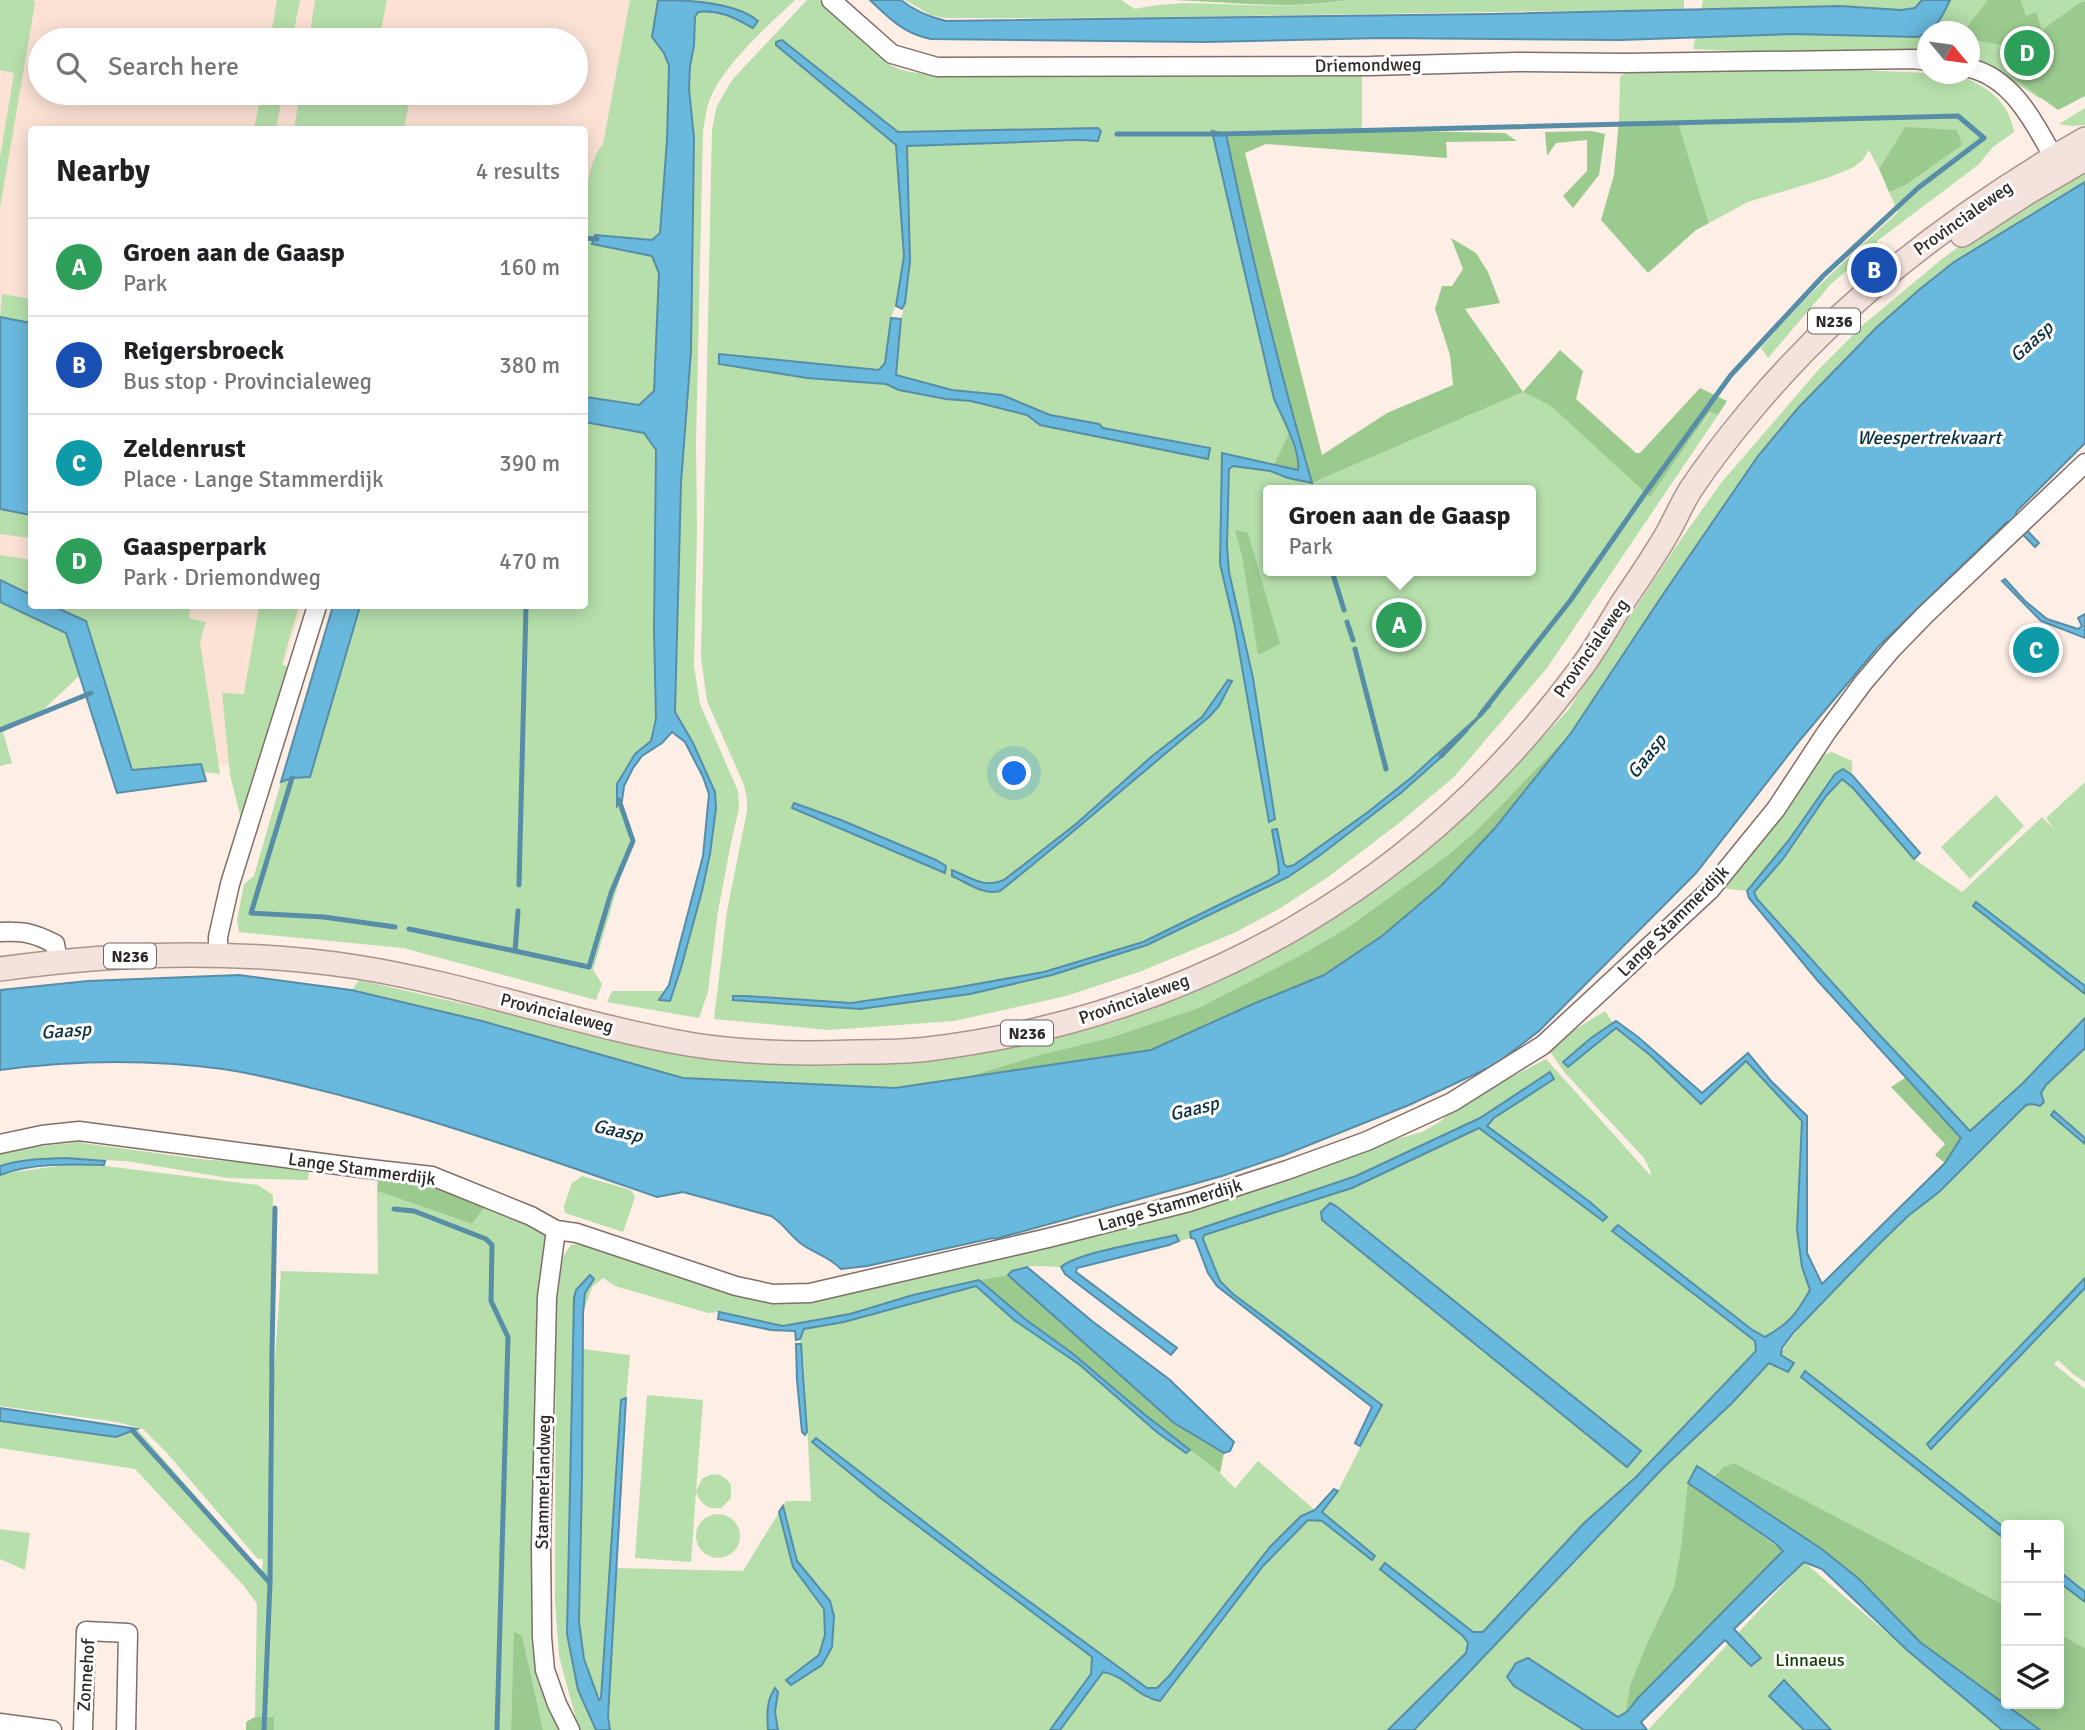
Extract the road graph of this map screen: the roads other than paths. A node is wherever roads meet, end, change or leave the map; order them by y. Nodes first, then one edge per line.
1 (831, 0) edge
2 (1917, 59) edge
3 (1980, 72) edge
4 (2085, 139) edge
5 (2085, 159) edge
6 (2058, 165) junction
7 (2085, 463) edge
8 (316, 609) edge
9 (0, 932) edge
10 (218, 955) junction
11 (58, 961) junction
12 (0, 969) edge
13 (0, 1144) edge
14 (556, 1230) junction
15 (0, 1723) edge
16 (52, 1730) edge
17 (83, 1730) edge
18 (125, 1730) edge
19 (570, 1730) edge

1 - 2 street, Driemondweg
3 - 6 street
4 - 6 main road, Provincialeweg / N236
5 - 6 main road, Provincialeweg / N236
6 - 10 main road, Provincialeweg / N236
7 - 14 street, Lange Stammerdijk
8 - 10 street
9 - 11 street
10 - 11 main road, Provincialeweg / N236
11 - 12 main road, Provincialeweg / N236
13 - 14 street, Lange Stammerdijk
14 - 19 street, Stammerlandweg
15 - 16 street
17 - 18 street, Zonnehof

